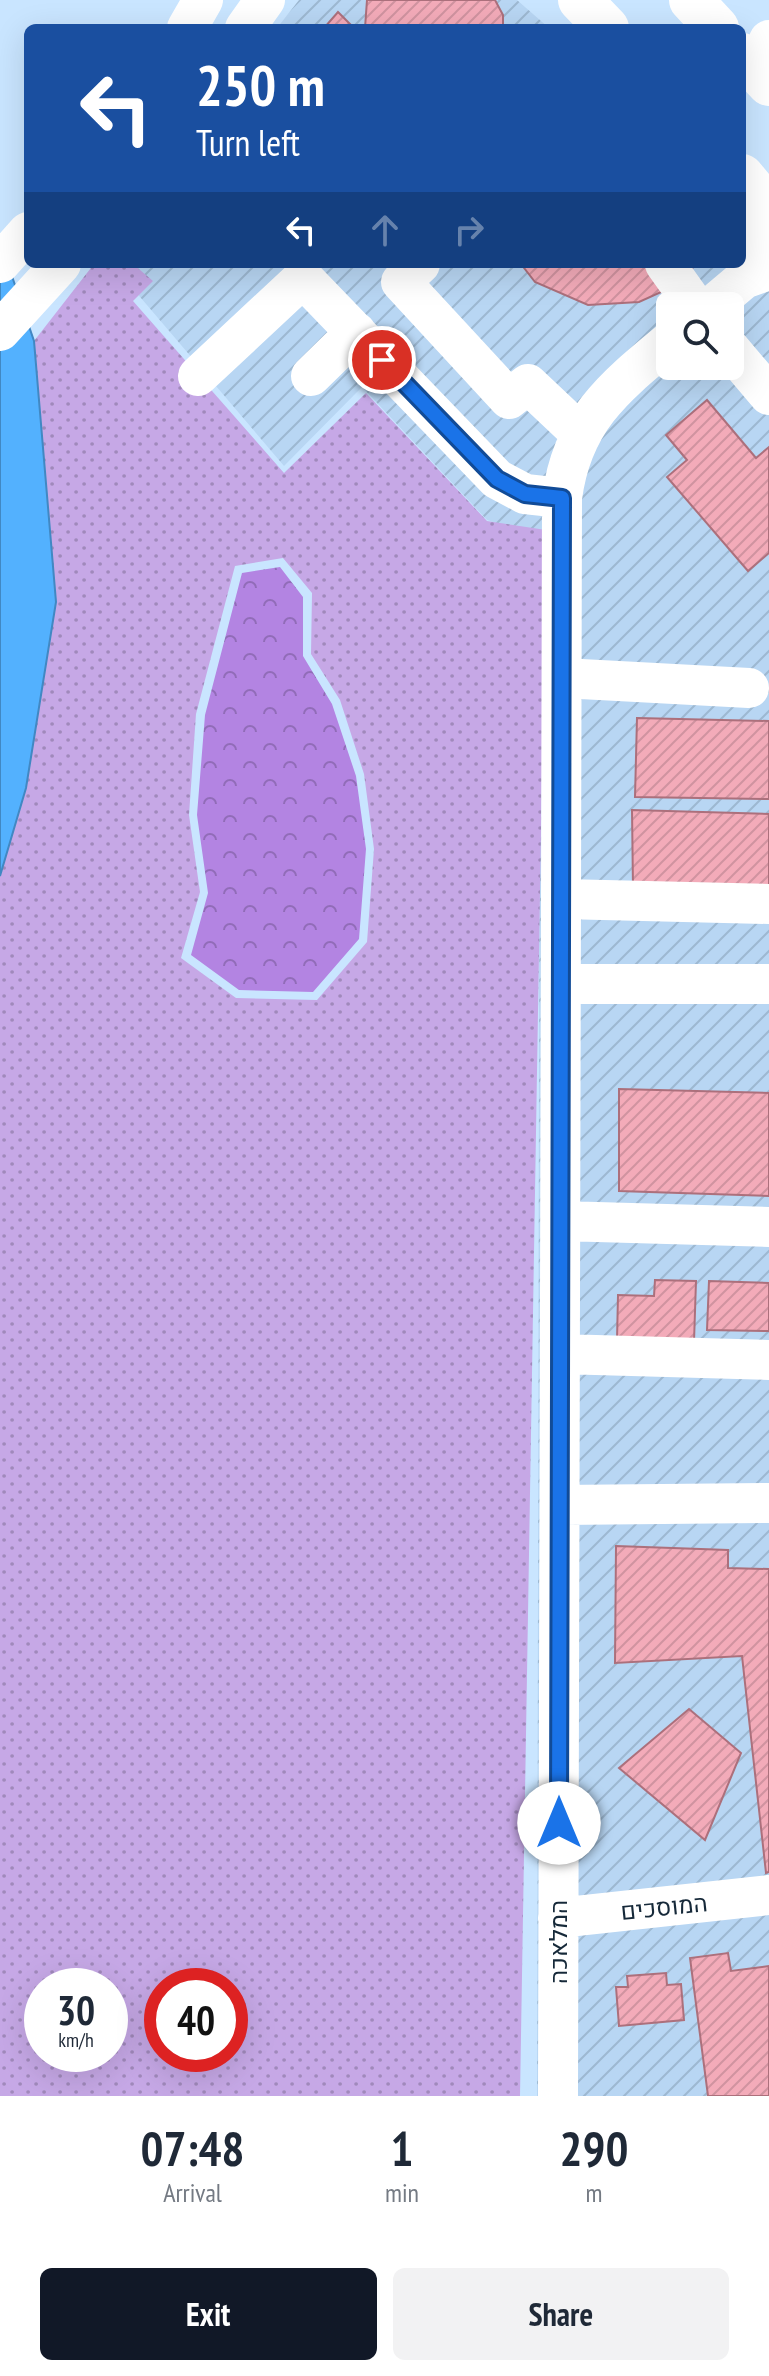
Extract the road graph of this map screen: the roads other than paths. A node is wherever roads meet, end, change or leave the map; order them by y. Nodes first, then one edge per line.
1 (203, 0) edge
2 (265, 0) edge
3 (580, 0) edge
4 (691, 0) edge
5 (189, 24) edge
6 (248, 24) edge
7 (603, 24) edge
8 (713, 24) edge
9 (746, 182) edge
10 (746, 195) edge
11 (769, 208) edge
12 (24, 236) edge
13 (0, 263) edge
14 (57, 268) edge
15 (668, 268) edge
16 (756, 275) edge
17 (416, 279) edge
18 (685, 292) edge
19 (732, 292) edge
20 (0, 331) edge
21 (359, 336) junction
22 (656, 353) edge
23 (744, 366) edge
24 (198, 376) dead end
25 (311, 376) dead end
26 (769, 395) edge
27 (581, 434) junction
28 (562, 498) junction
29 (562, 678) junction
30 (749, 688) dead end
31 (562, 899) junction
32 (769, 904) edge
33 (561, 984) junction
34 (769, 984) edge
35 (561, 1221) junction
36 (769, 1227) edge
37 (560, 1354) junction
38 (769, 1360) edge
39 (769, 1503) edge
40 (560, 1505) junction
41 (769, 1895) edge
42 (558, 1918) junction
43 (558, 2096) edge

1 - 5 street
2 - 6 street
3 - 7 main road
4 - 8 main road
9 - 11 main road
10 - 16 street
12 - 13 street
14 - 20 street
15 - 18 street
16 - 19 street
17 - 21 street
17 - 27 street
21 - 24 street
21 - 25 street
21 - 28 street
22 - 27 street, המלאכה
23 - 26 street
27 - 28 street, המלאכה
28 - 29 street, המלאכה
29 - 30 street
29 - 31 street, המלאכה
31 - 32 street
31 - 33 street, המלאכה
33 - 34 street
33 - 35 street, המלאכה
35 - 36 street
35 - 37 street, המלאכה
37 - 38 street
37 - 40 street, המלאכה
39 - 40 street
40 - 42 street, המלאכה
41 - 42 street, המוסכים
42 - 43 street, המלאכה

